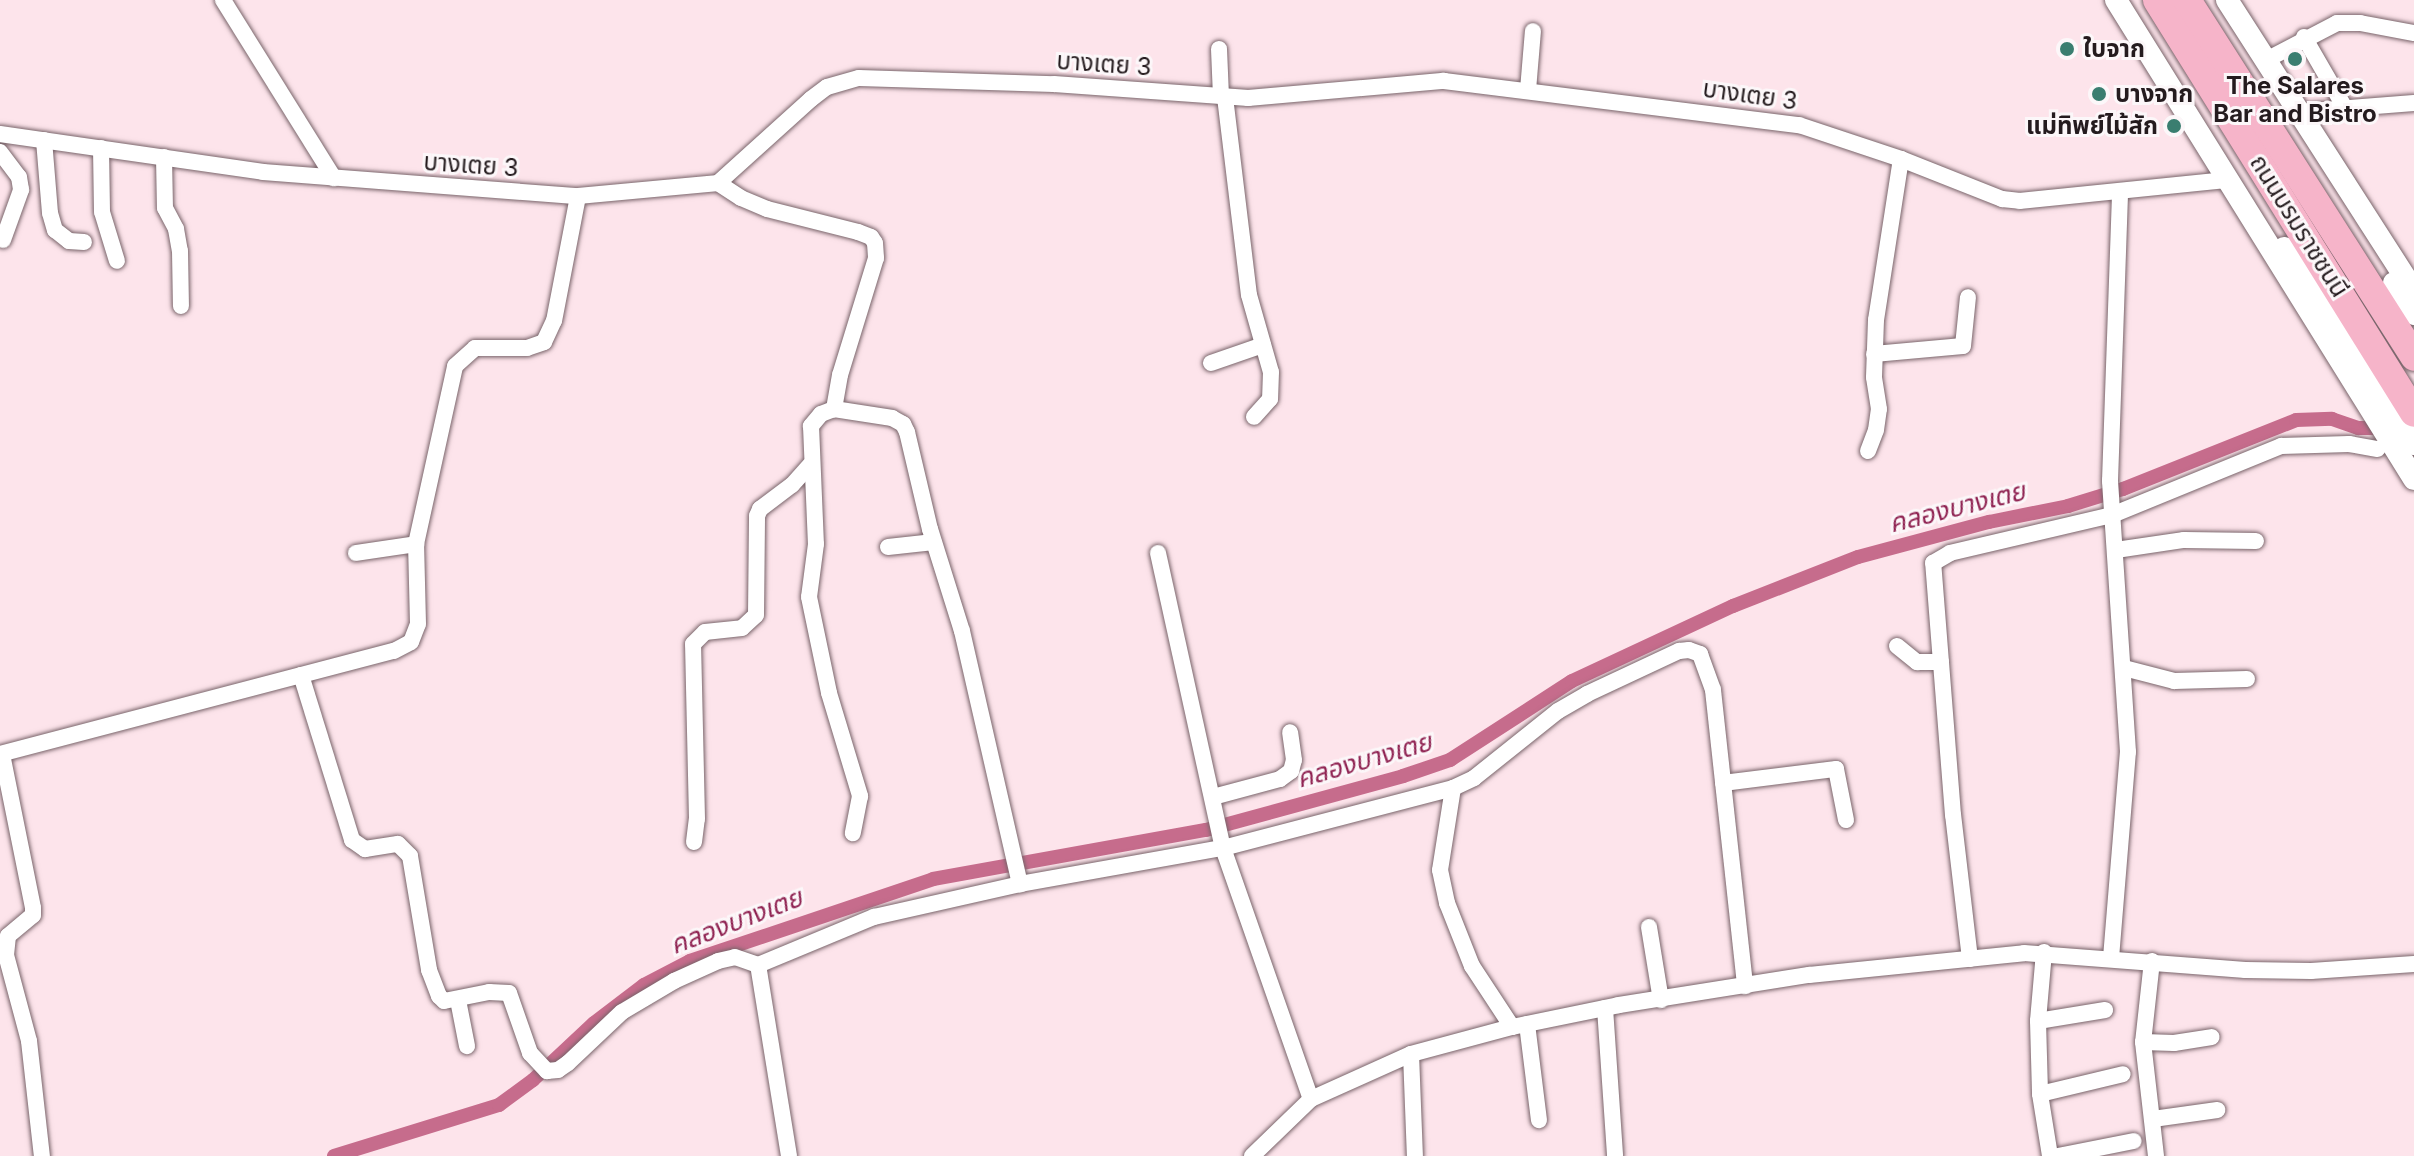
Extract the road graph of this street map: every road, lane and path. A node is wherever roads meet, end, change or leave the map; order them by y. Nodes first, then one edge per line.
1 (223, 0) edge
2 (2116, 0) edge
3 (2157, 0) edge
4 (2187, 0) edge
5 (2227, 0) edge
6 (1533, 31) dead end
7 (2414, 33) edge
8 (2304, 37) junction
9 (1219, 49) dead end
10 (2266, 60) junction
11 (1528, 90) junction
12 (1223, 97) junction
13 (2414, 103) edge
14 (2296, 106) junction
15 (2345, 108) junction
16 (44, 140) junction
17 (0, 142) edge
18 (101, 148) junction
19 (164, 157) junction
20 (1901, 159) junction
21 (334, 178) junction
22 (718, 183) junction
23 (2232, 186) junction
24 (2120, 192) junction
25 (578, 196) junction
26 (3, 240) dead end
27 (84, 242) dead end
28 (117, 261) dead end
29 (2414, 291) edge
30 (1968, 297) dead end
31 (181, 306) dead end
32 (2414, 314) edge
33 (1263, 345) junction
34 (1874, 354) junction
35 (2414, 357) edge
36 (1211, 363) dead end
37 (2395, 405) edge
38 (834, 409) junction
39 (1254, 417) dead end
40 (2378, 449) dead end
41 (1868, 451) dead end
42 (2407, 451) edge
43 (810, 465) junction
44 (2414, 479) edge
45 (2112, 511) junction
46 (2256, 541) dead end
47 (934, 542) junction
48 (416, 544) junction
49 (888, 547) dead end
50 (2116, 550) junction
51 (356, 553) dead end
52 (1158, 553) dead end
53 (1897, 646) dead end
54 (1941, 662) junction
55 (2124, 668) junction
56 (301, 675) junction
57 (2247, 679) dead end
58 (1290, 732) dead end
59 (1, 754) edge
60 (1723, 783) junction
61 (1453, 788) junction
62 (1213, 797) junction
63 (1846, 820) dead end
64 (853, 833) dead end
65 (694, 842) dead end
66 (1222, 842) junction
67 (1019, 879) junction
68 (1649, 927) dead end
69 (2044, 952) junction
70 (2111, 958) junction
71 (1970, 959) junction
72 (2152, 961) junction
73 (2414, 964) edge
74 (758, 965) junction
75 (1745, 986) junction
76 (458, 1000) junction
77 (1661, 1000) junction
78 (1605, 1008) junction
79 (2105, 1010) dead end
80 (2038, 1021) junction
81 (1519, 1025) junction
82 (2212, 1037) dead end
83 (2143, 1042) junction
84 (467, 1046) dead end
85 (1411, 1054) junction
86 (2123, 1074) dead end
87 (2040, 1094) junction
88 (1311, 1099) junction
89 (2217, 1110) dead end
90 (2153, 1119) junction
91 (1539, 1120) dead end
92 (2134, 1141) dead end
93 (42, 1156) edge
94 (789, 1156) edge
95 (1252, 1156) edge
96 (1415, 1156) edge
97 (1615, 1156) edge
98 (2050, 1156) edge
99 (2058, 1156) edge
100 (2156, 1156) edge

1 - 21 street
2 - 23 main road
3 - 37 highway, ถนนบรมราชชนนี
4 - 35 highway, ถนนบรมราชชนนี
5 - 10 main road
6 - 11 street
7 - 8 street
8 - 10 street
8 - 15 street
9 - 12 street
10 - 14 main road
11 - 12 street, บางเตย 3
11 - 20 street, บางเตย 3
12 - 22 street, บางเตย 3
12 - 33 street
13 - 15 street
14 - 15 street
14 - 29 main road
14 - 32 main road
16 - 17 street, บางเตย 3
16 - 18 street, บางเตย 3
16 - 27 street
17 - 26 street
18 - 19 street, บางเตย 3
18 - 28 street
19 - 21 street, บางเตย 3
19 - 31 street
20 - 24 street, บางเตย 3
20 - 34 street
21 - 25 street, บางเตย 3
22 - 25 street, บางเตย 3
22 - 38 street
23 - 24 street, บางเตย 3
23 - 37 main road
24 - 45 street
25 - 48 street
30 - 34 street
33 - 36 street
33 - 39 street
34 - 41 street
37 - 42 main road
38 - 43 street
38 - 47 street
40 - 45 street
42 - 44 main road
43 - 64 street
43 - 65 street
45 - 50 street
45 - 54 street
46 - 50 street
47 - 49 street
47 - 67 street
48 - 51 street
48 - 56 street
50 - 55 street
52 - 62 street
53 - 54 street
54 - 71 street
55 - 57 street
55 - 70 street
56 - 59 street
56 - 76 street
58 - 62 street
59 - 93 street
60 - 61 street
60 - 63 street
60 - 75 street
61 - 66 street
61 - 81 street
62 - 66 street
66 - 67 street
66 - 88 street
67 - 74 street
68 - 77 street
69 - 70 street
69 - 71 street
69 - 80 street
70 - 72 street
71 - 75 street
72 - 73 street
72 - 83 street
74 - 76 street
74 - 94 street
75 - 77 street
76 - 84 street
77 - 78 street
78 - 81 street
78 - 97 street
79 - 80 street
80 - 87 street
81 - 85 street
81 - 91 street
82 - 83 street
83 - 90 street
85 - 88 street
85 - 96 street
86 - 87 street
87 - 98 street
88 - 95 street
89 - 90 street
90 - 100 street
92 - 99 street

